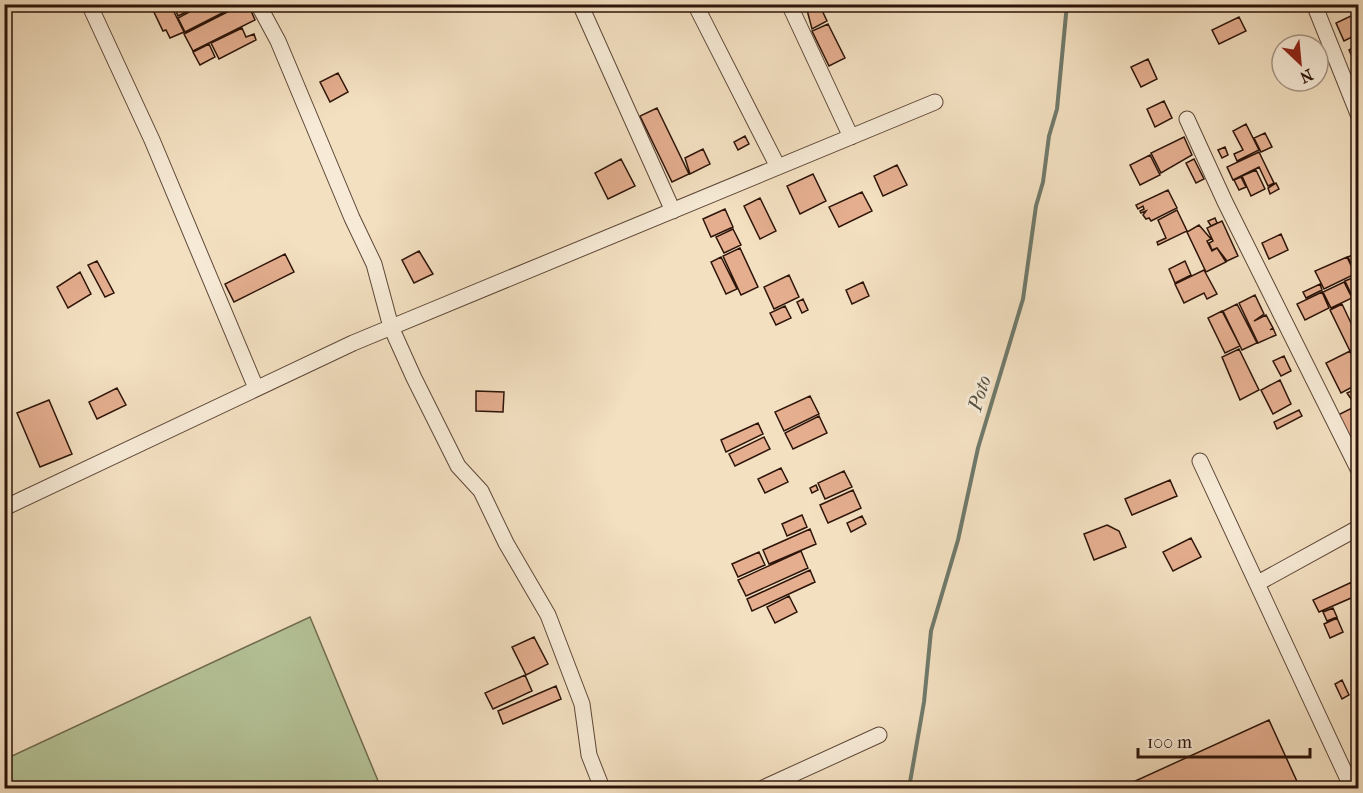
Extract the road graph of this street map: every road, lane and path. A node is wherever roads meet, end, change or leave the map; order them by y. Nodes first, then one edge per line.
1 (88, 4) edge
2 (258, 4) edge
3 (579, 4) edge
4 (695, 4) edge
5 (789, 4) edge
6 (1314, 4) edge
7 (935, 102) dead end
8 (1359, 114) edge
9 (1187, 120) dead end
10 (851, 137) junction
11 (778, 167) junction
12 (673, 211) junction
13 (391, 327) junction
14 (256, 388) junction
15 (1200, 461) dead end
16 (1359, 469) edge
17 (4, 508) edge
18 (1359, 528) edge
19 (1257, 583) junction
20 (879, 735) dead end
21 (603, 789) edge
22 (763, 789) edge
23 (1352, 789) edge

1 - 14 street
2 - 13 street
3 - 12 street
4 - 11 street
5 - 10 street
6 - 8 street
7 - 10 street
9 - 16 street
10 - 11 street
11 - 12 street
12 - 13 street
13 - 14 street
13 - 21 street
14 - 17 street
15 - 19 street
18 - 19 street
19 - 23 street
20 - 22 street

